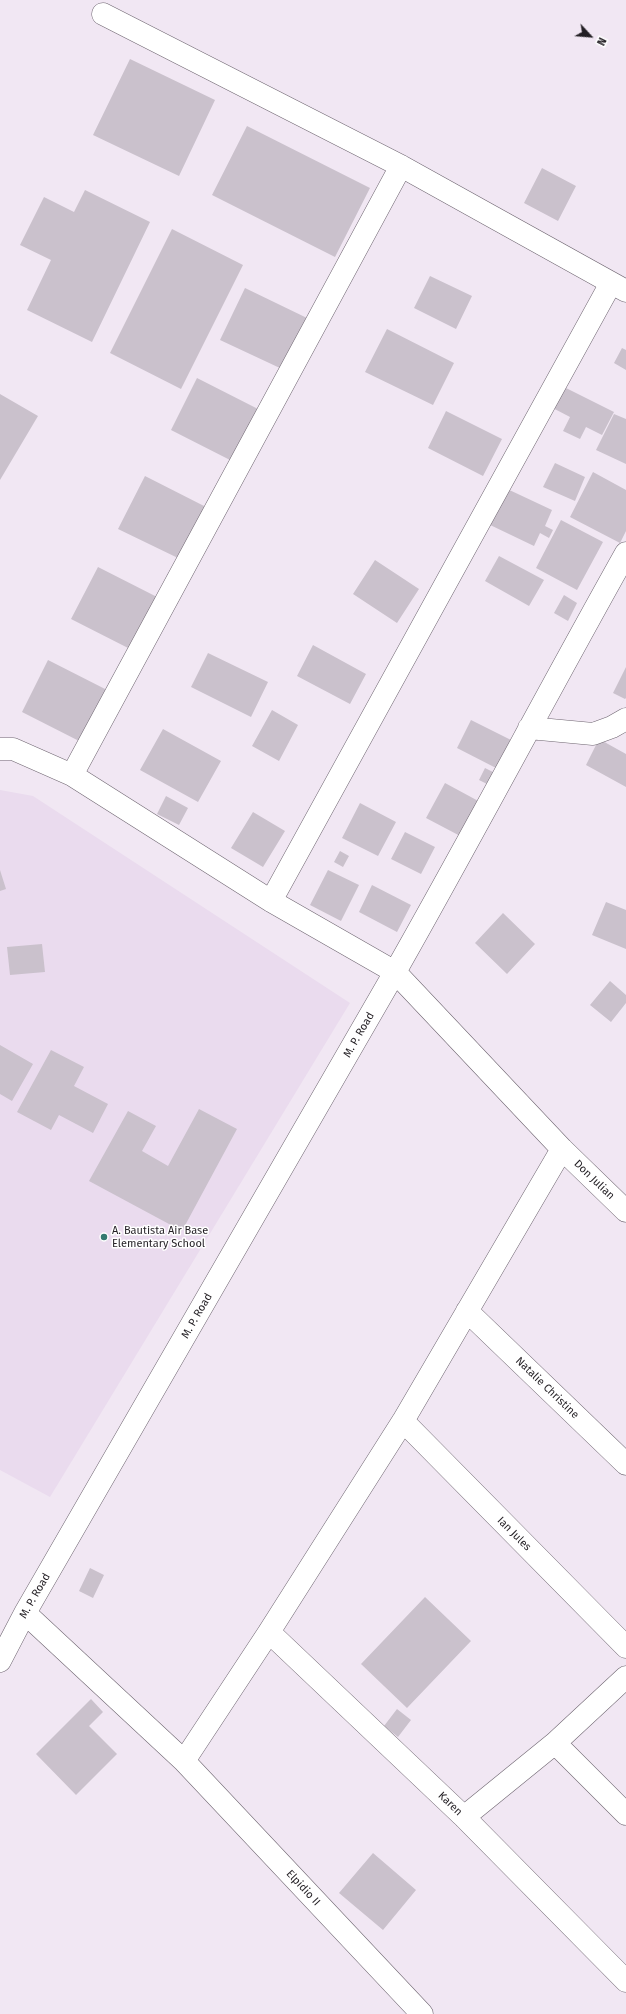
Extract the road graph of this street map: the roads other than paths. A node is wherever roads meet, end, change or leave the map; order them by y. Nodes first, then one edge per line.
1 (103, 14) dead end
2 (401, 166) junction
3 (619, 287) edge
4 (626, 553) edge
5 (626, 719) edge
6 (529, 728) junction
7 (0, 749) edge
8 (72, 775) junction
9 (271, 901) junction
10 (395, 972) junction
11 (562, 1149) junction
12 (626, 1211) edge
13 (467, 1311) junction
14 (403, 1421) junction
15 (626, 1464) edge
16 (25, 1613) junction
17 (269, 1632) junction
18 (626, 1647) edge
19 (0, 1661) edge
20 (626, 1677) edge
21 (555, 1743) junction
22 (184, 1761) junction
23 (626, 1814) edge
24 (464, 1817) junction
25 (626, 1981) edge
26 (422, 2014) edge

1 - 2 street
2 - 3 street
2 - 8 street
3 - 9 street
4 - 6 street, M. P. Road
5 - 6 street
6 - 10 street, M. P. Road
7 - 8 street, Don Julian
8 - 9 street, Don Julian
9 - 10 street, Don Julian
10 - 11 street, Don Julian
10 - 16 street, M. P. Road
11 - 12 street, Don Julian
11 - 13 street
13 - 14 street
13 - 15 street, Natalie Christine
14 - 17 street
14 - 18 street, Ian Jules
16 - 19 street, M. P. Road
16 - 22 street, Elpidio II
17 - 22 street
17 - 24 street, Karen
20 - 21 street
21 - 23 street
21 - 24 street
22 - 26 street, Elpidio II
24 - 25 street, Karen

